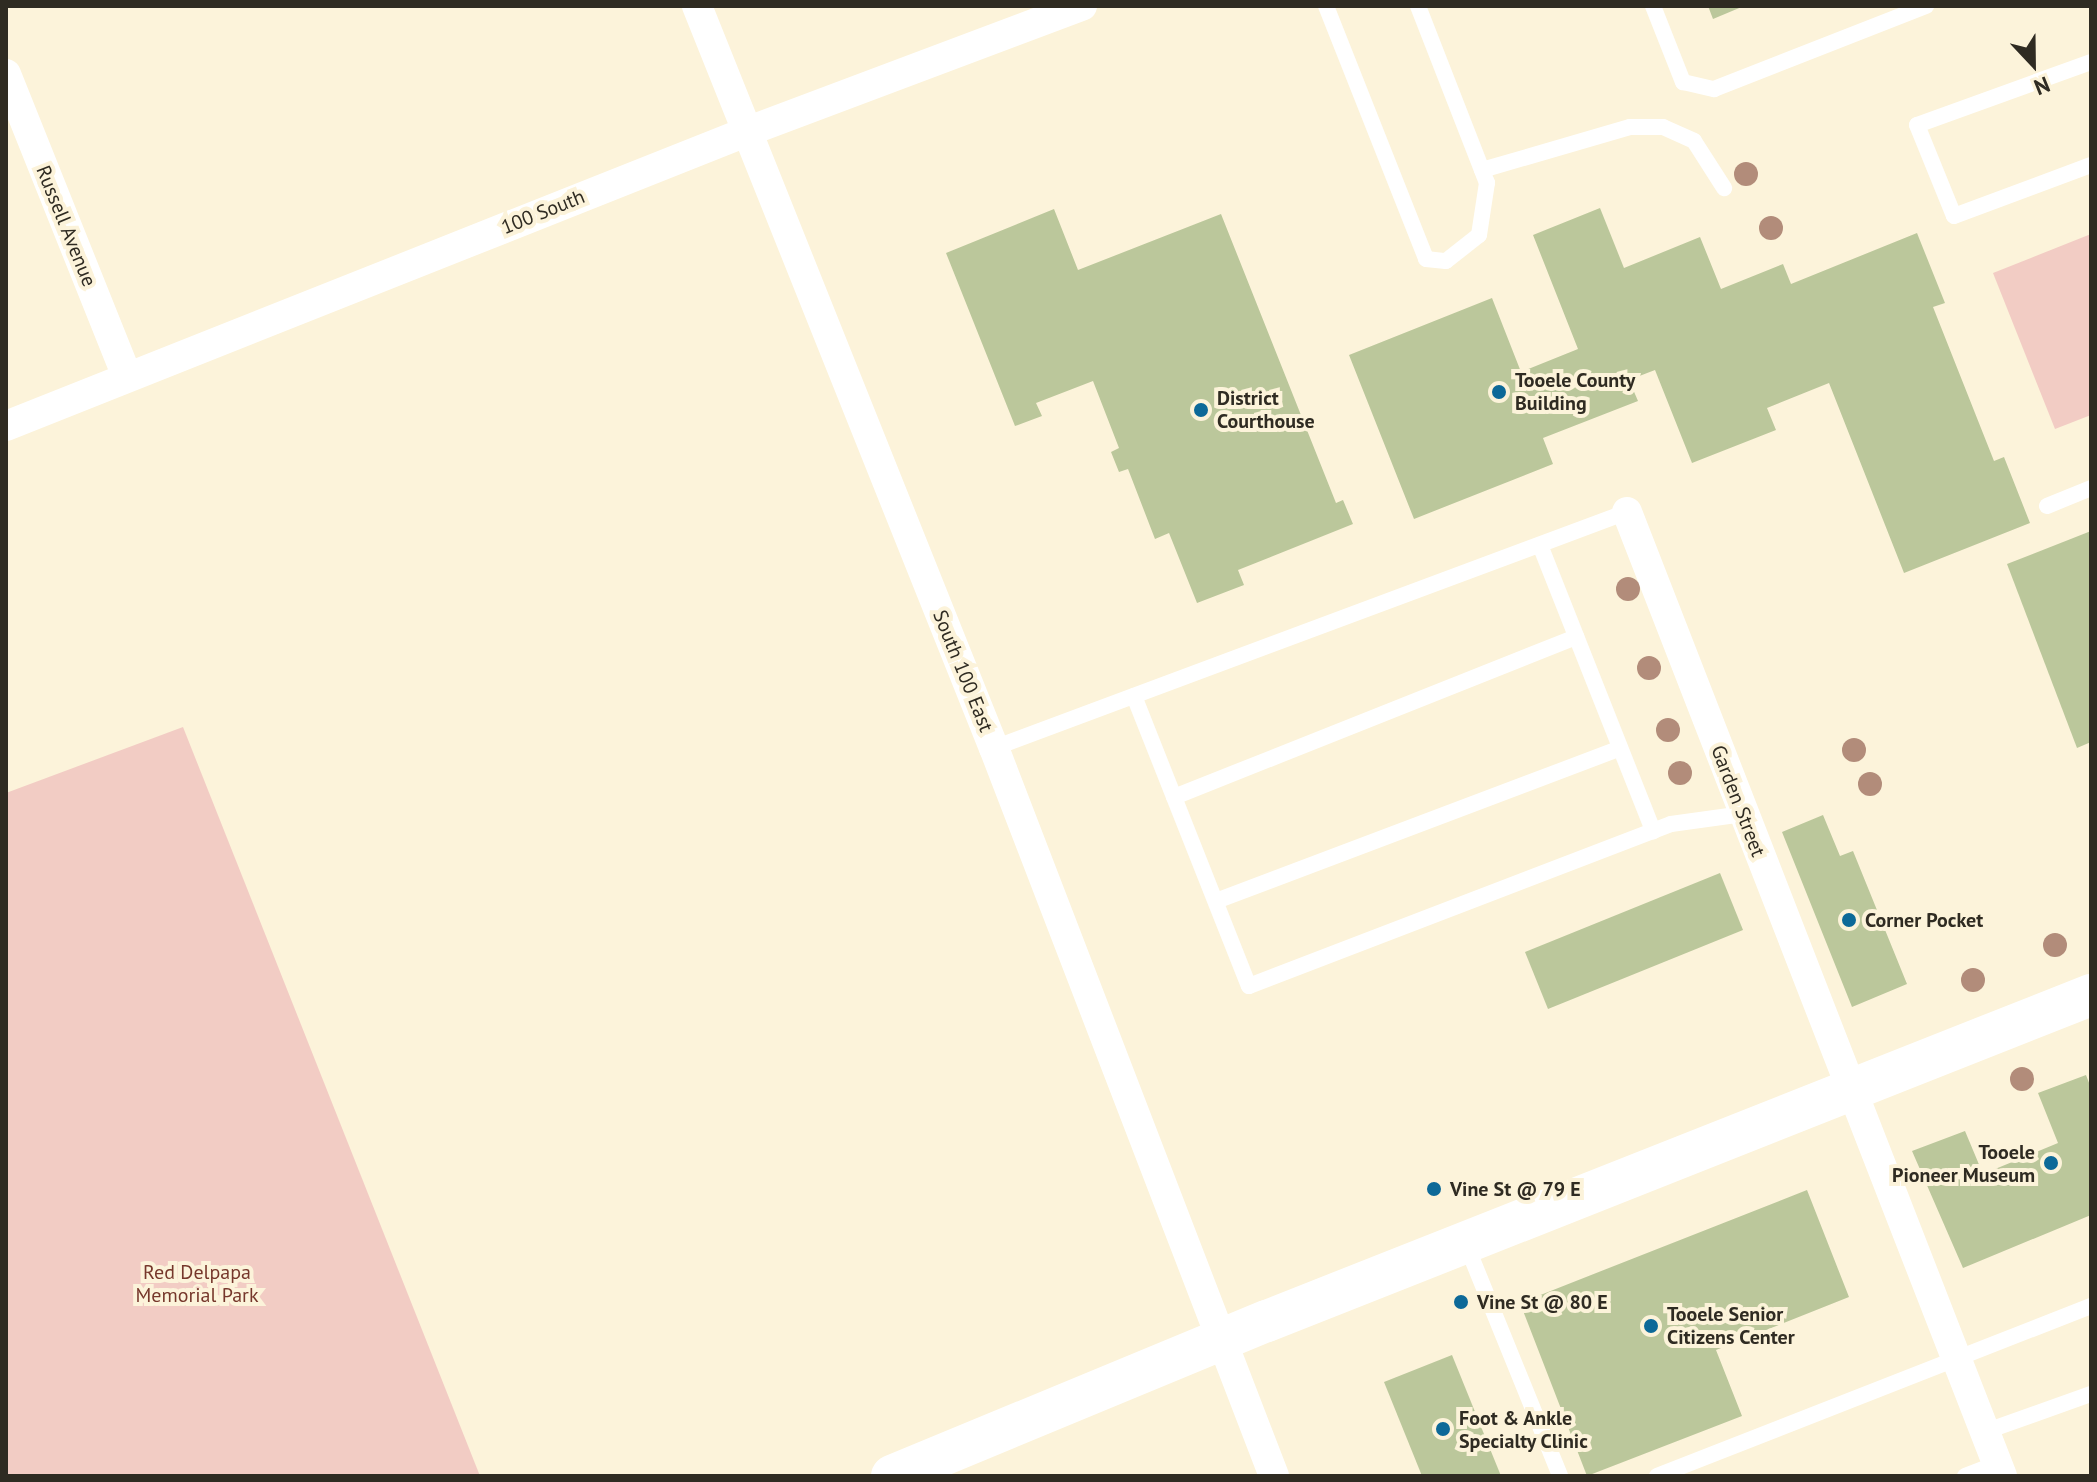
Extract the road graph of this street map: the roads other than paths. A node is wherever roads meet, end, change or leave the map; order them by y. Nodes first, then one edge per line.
1 (697, 6) edge
2 (1082, 6) edge
3 (1326, 6) edge
4 (1418, 6) edge
5 (1653, 6) edge
6 (1926, 6) edge
7 (2091, 62) edge
8 (6, 74) edge
9 (746, 132) junction
10 (2091, 165) edge
11 (1482, 170) junction
12 (1724, 188) dead end
13 (127, 377) junction
14 (6, 426) edge
15 (2091, 488) edge
16 (2047, 506) dead end
17 (1627, 512) joint
18 (1540, 545) junction
19 (1576, 637) junction
20 (1134, 696) junction
21 (994, 748) junction
22 (1620, 748) junction
23 (1174, 797) junction
24 (1743, 814) junction
25 (1653, 831) junction
26 (1216, 901) junction
27 (2091, 995) edge
28 (1850, 1091) junction
29 (1466, 1242) junction
30 (2091, 1306) edge
31 (1222, 1339) junction
32 (1956, 1361) junction
33 (2091, 1394) edge
34 (1984, 1432) junction
35 (1999, 1470) edge
36 (892, 1476) edge
37 (1274, 1476) edge
38 (1560, 1476) edge
39 (1657, 1476) edge
40 (1965, 1476) edge

1 - 9 street, South 100 East
2 - 9 street, 100 South
3 - 11 lane
4 - 11 lane
5 - 6 lane
7 - 10 lane
8 - 13 street, Russell Avenue
9 - 13 street, 100 South
9 - 21 street, South 100 East
11 - 12 lane
13 - 14 street, 100 South
15 - 16 lane
17 - 18 lane
17 - 24 street, Garden Street
18 - 19 lane
18 - 20 lane
19 - 22 lane
19 - 23 lane
20 - 21 lane
20 - 23 lane
21 - 31 street, South 100 East
22 - 25 lane
22 - 26 lane
23 - 26 lane
24 - 25 lane
24 - 28 street, Garden Street
25 - 26 lane
27 - 28 street
28 - 29 street
28 - 32 street, Garden Street
29 - 31 street
29 - 38 lane
30 - 32 lane
31 - 36 street
31 - 37 street, South 100 East
32 - 34 street
32 - 39 lane
33 - 34 lane
34 - 35 street
35 - 40 lane

